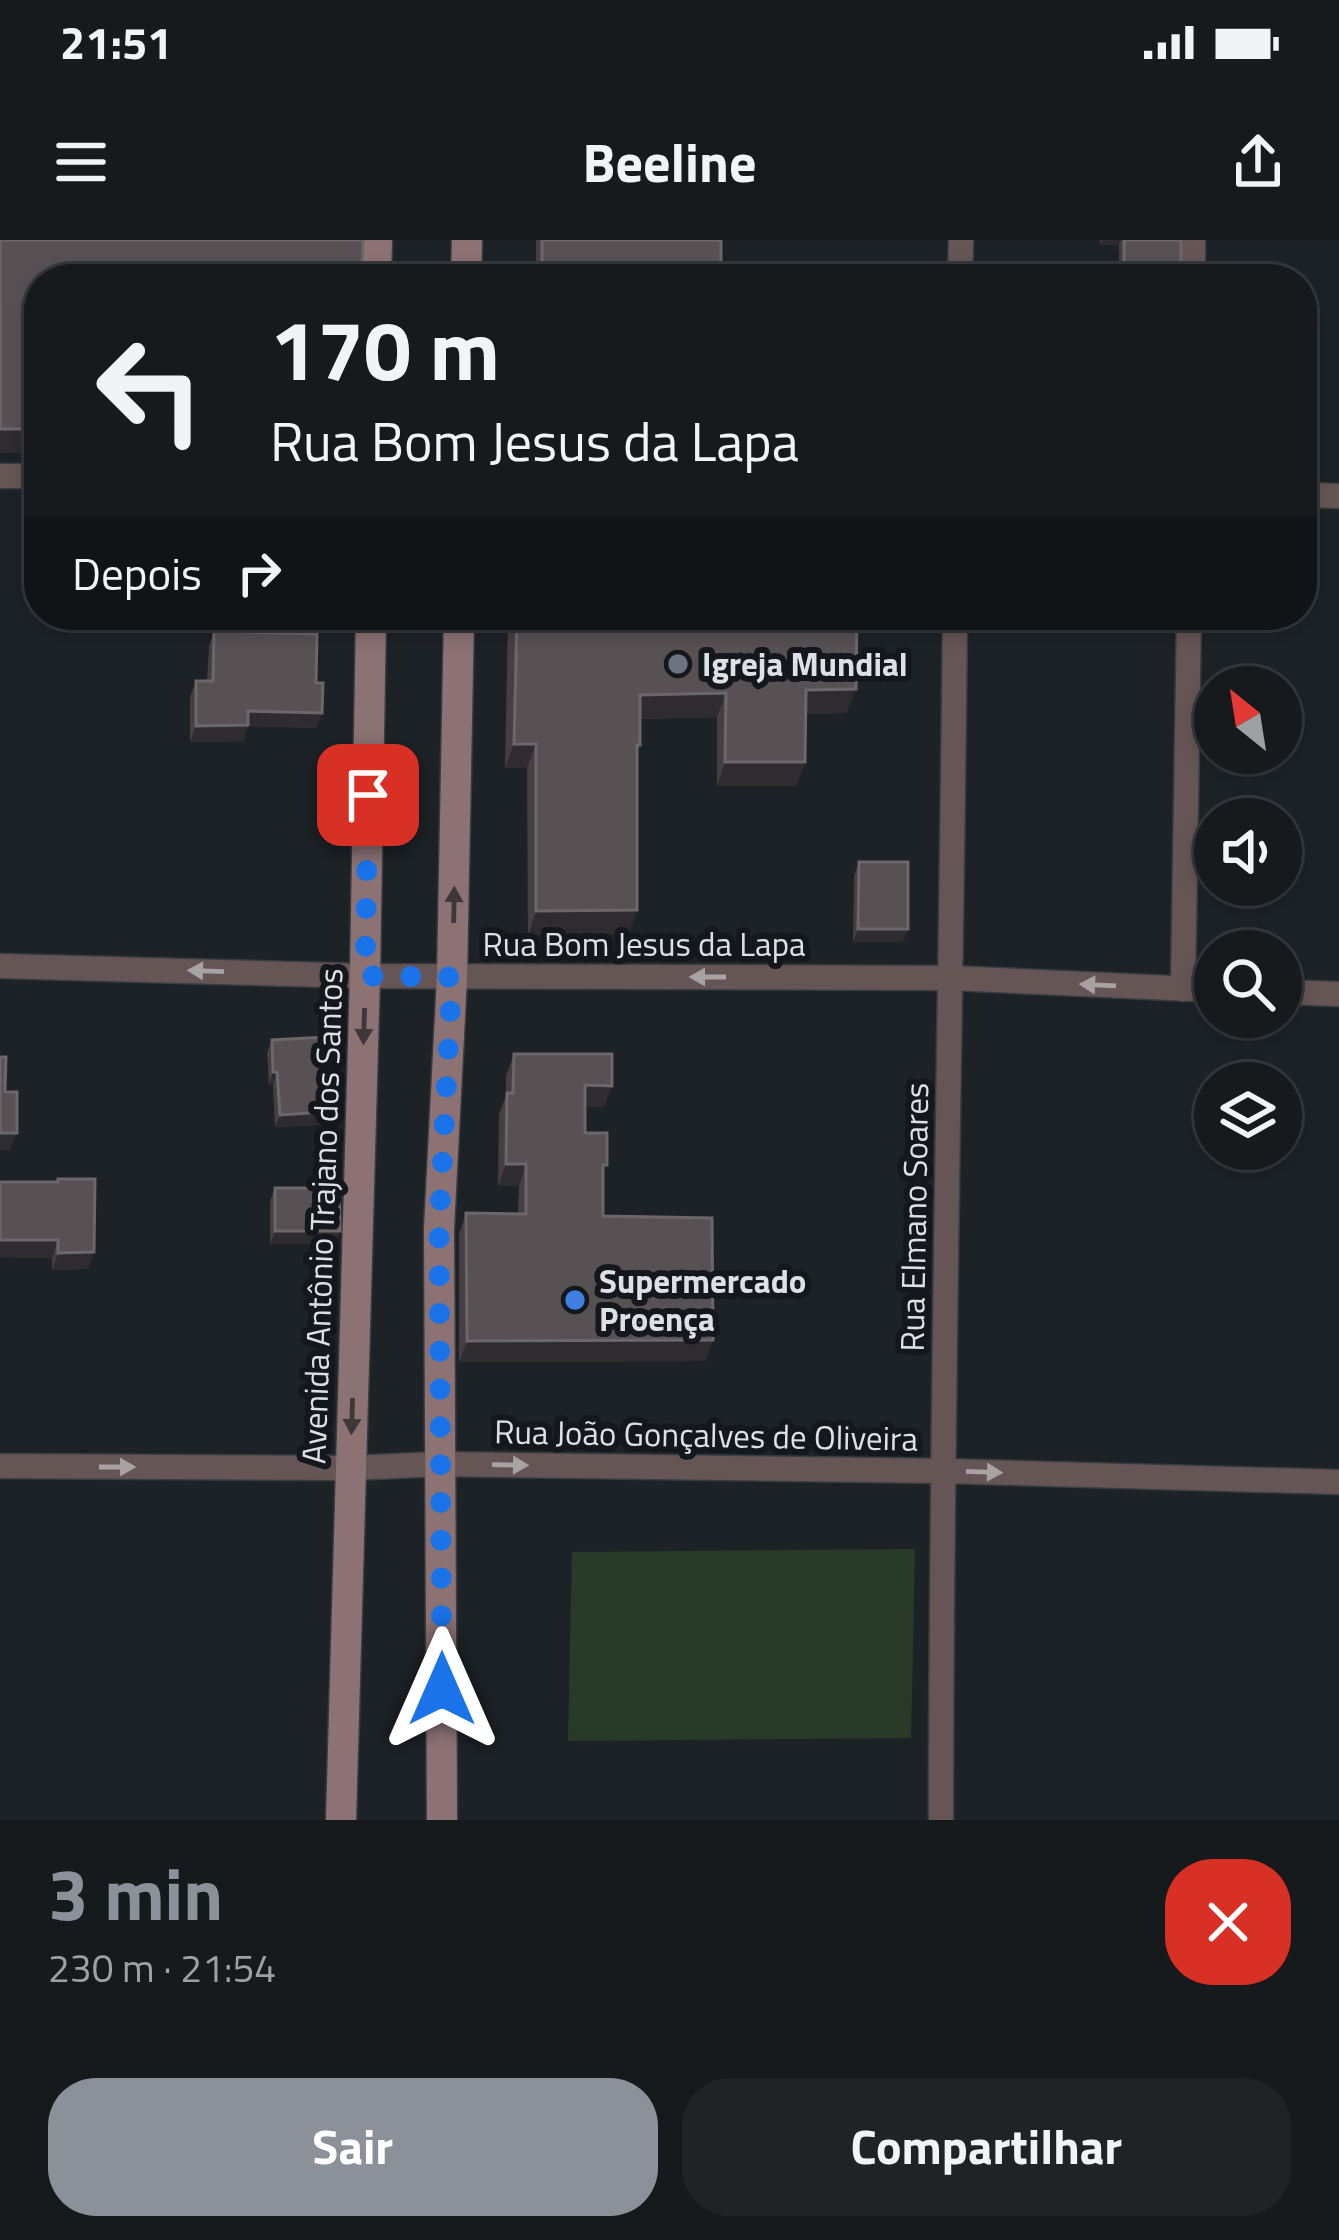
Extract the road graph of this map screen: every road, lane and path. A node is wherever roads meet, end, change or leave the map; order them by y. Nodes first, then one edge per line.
1 (371, 630) edge
2 (459, 630) edge
3 (955, 630) edge
4 (1190, 630) edge
5 (0, 966) edge
6 (365, 976) junction
7 (452, 977) junction
8 (952, 978) junction
9 (1183, 989) junction
10 (1194, 989) edge
11 (1302, 993) edge
12 (1339, 994) edge
13 (440, 1465) junction
14 (0, 1466) edge
15 (351, 1468) junction
16 (941, 1471) junction
17 (1339, 1482) edge
18 (341, 1820) edge
19 (442, 1820) edge
20 (941, 1820) edge

1 - 6 main road, Avenida Antônio Trajano dos Santos
7 -> 2 main road
3 - 8 street, Rua Elmano Soares
4 - 9 street
6 -> 5 street, Rua Bom Jesus da Lapa
6 - 7 street, Rua Bom Jesus da Lapa
6 -> 15 main road, Avenida Antônio Trajano dos Santos
8 -> 7 street, Rua Bom Jesus da Lapa
7 - 13 main road
9 -> 8 street, Rua Bom Jesus da Lapa
8 - 16 street, Rua Elmano Soares
9 - 10 street, Rua Bom Jesus da Lapa
11 - 12 street
13 - 15 street, Rua João Gonçalves de Oliveira
13 -> 16 street, Rua João Gonçalves de Oliveira
13 - 19 main road
14 -> 15 street, Rua João Gonçalves de Oliveira
15 - 18 main road, Avenida Antônio Trajano dos Santos
16 -> 17 street, Rua João Gonçalves de Oliveira
16 - 20 street, Rua Elmano Soares

